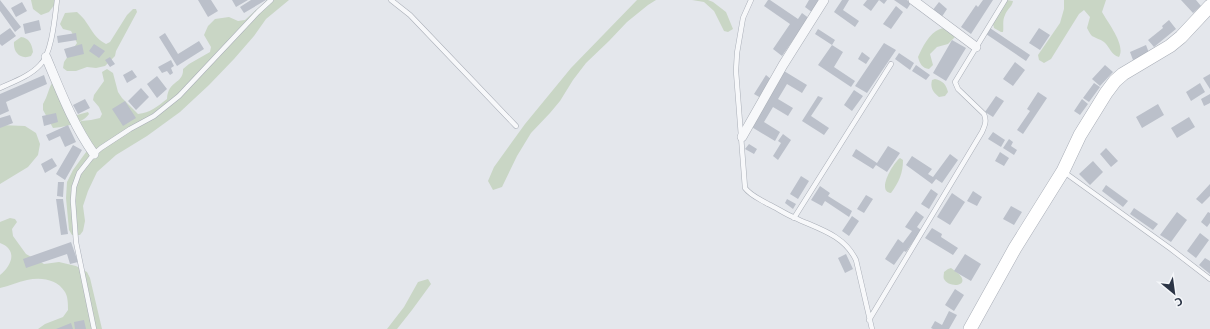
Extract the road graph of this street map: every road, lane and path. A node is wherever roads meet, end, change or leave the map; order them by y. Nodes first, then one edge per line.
1 (57, 0) edge
2 (271, 0) edge
3 (391, 0) edge
4 (751, 0) edge
5 (824, 0) edge
6 (913, 0) edge
7 (1005, 0) edge
8 (1210, 6) edge
9 (976, 47) junction
10 (46, 57) junction
11 (891, 64) dead end
12 (0, 88) edge
13 (516, 126) dead end
14 (742, 137) junction
15 (94, 154) junction
16 (1063, 171) junction
17 (794, 218) junction
18 (1210, 279) edge
19 (869, 320) junction
20 (94, 329) edge
21 (872, 329) edge
22 (970, 329) edge

1 - 10 lane
2 - 15 lane
3 - 13 lane
4 - 14 lane
5 - 14 street
6 - 9 street
7 - 9 lane
8 - 16 main road
9 - 19 lane
10 - 12 lane
10 - 15 street
11 - 17 lane
14 - 17 lane
15 - 20 lane
16 - 18 lane
16 - 22 main road
17 - 19 lane
19 - 21 lane

